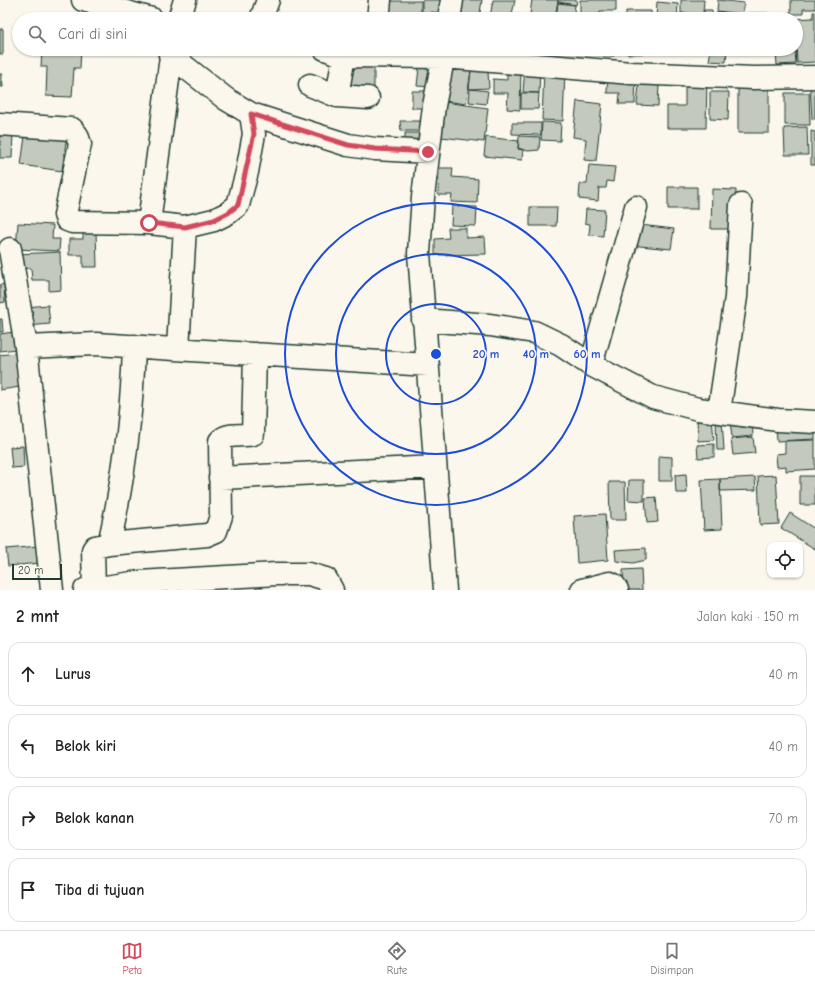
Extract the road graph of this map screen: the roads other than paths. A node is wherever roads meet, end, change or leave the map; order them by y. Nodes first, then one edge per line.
1 (83, 0) edge
2 (185, 0) edge
3 (268, 0) edge
4 (380, 0) edge
5 (452, 0) edge
6 (127, 12) edge
7 (181, 12) edge
8 (264, 12) edge
9 (379, 12) edge
10 (450, 12) edge
11 (170, 56) edge
12 (176, 56) edge
13 (334, 56) edge
14 (443, 56) edge
15 (472, 56) edge
16 (815, 77) edge
17 (310, 85) dead end
18 (337, 96) junction
19 (368, 98) dead end
20 (251, 114) junction
21 (0, 124) edge
22 (428, 152) junction
23 (741, 205) dead end
24 (636, 207) dead end
25 (149, 223) junction
26 (185, 227) junction
27 (10, 249) dead end
28 (424, 320) junction
29 (134, 346) junction
30 (26, 347) junction
31 (178, 349) junction
32 (255, 354) junction
33 (428, 365) junction
34 (591, 365) junction
35 (719, 412) junction
36 (815, 422) edge
37 (435, 467) junction
38 (220, 478) junction
39 (109, 544) junction
40 (277, 582) edge
41 (90, 589) edge
42 (52, 590) edge
43 (332, 590) edge
44 (444, 590) edge
45 (582, 590) edge
46 (617, 590) edge

1 - 6 street
2 - 7 street
3 - 8 street
4 - 9 street
5 - 10 street
11 - 25 street
12 - 20 street
13 - 18 street
14 - 22 street
15 - 16 street
17 - 18 street
18 - 19 street
20 - 22 street
20 - 26 street
21 - 25 street
22 - 28 street
23 - 35 street
24 - 34 street
25 - 26 street
26 - 31 street
27 - 30 street
28 - 33 street
28 - 34 street
29 - 30 street
29 - 31 street
29 - 39 street
30 - 42 street
31 - 32 street
32 - 33 street
32 - 38 street
33 - 37 street
34 - 35 street
35 - 36 street
37 - 38 street
37 - 44 street
38 - 39 street
39 - 41 street
40 - 41 street
40 - 43 street
45 - 46 street

